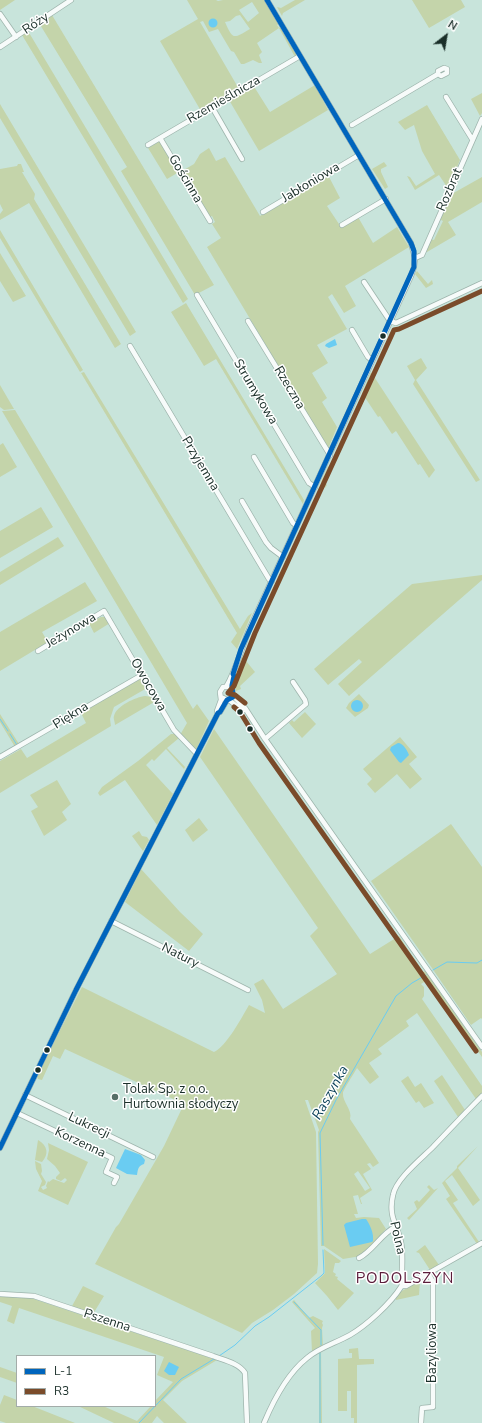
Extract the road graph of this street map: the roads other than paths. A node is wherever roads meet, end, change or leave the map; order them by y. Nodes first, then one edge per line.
1 (71, 0) edge
2 (267, 0) edge
3 (0, 14) edge
4 (16, 37) junction
5 (0, 47) edge
6 (300, 56) junction
7 (438, 74) dead end
8 (446, 97) dead end
9 (212, 107) junction
10 (482, 119) edge
11 (352, 125) dead end
12 (160, 138) junction
13 (472, 139) junction
14 (148, 145) dead end
15 (359, 154) junction
16 (242, 159) dead end
17 (386, 199) junction
18 (263, 212) dead end
19 (210, 221) dead end
20 (342, 225) dead end
21 (415, 258) junction
22 (364, 282) dead end
23 (482, 283) edge
24 (197, 296) dead end
25 (248, 321) dead end
26 (390, 322) junction
27 (352, 330) dead end
28 (130, 346) dead end
29 (372, 360) junction
30 (330, 455) junction
31 (254, 457) dead end
32 (315, 487) junction
33 (242, 501) dead end
34 (297, 526) junction
35 (283, 557) junction
36 (271, 583) junction
37 (104, 611) joint
38 (38, 651) dead end
39 (233, 674) junction
40 (142, 675) junction
41 (293, 682) dead end
42 (226, 687) junction
43 (232, 689) junction
44 (233, 696) junction
45 (221, 697) junction
46 (228, 700) junction
47 (245, 710) junction
48 (218, 713) junction
49 (266, 739) junction
50 (197, 754) junction
51 (0, 757) edge
52 (111, 921) junction
53 (248, 990) dead end
54 (482, 1047) edge
55 (25, 1095) junction
56 (482, 1096) edge
57 (17, 1113) junction
58 (0, 1148) edge
59 (153, 1157) dead end
60 (114, 1183) dead end
61 (395, 1227) junction
62 (482, 1244) edge
63 (359, 1258) dead end
64 (428, 1273) junction
65 (402, 1286) junction
66 (0, 1294) edge
67 (247, 1423) edge
68 (264, 1423) edge
69 (421, 1423) edge

1 - 4 street, Róży
2 - 6 street
3 - 4 street
4 - 5 street, Róży
6 - 9 street, Rzemieślnicza
6 - 15 street
7 - 11 street
8 - 13 street
9 - 12 street, Rzemieślnicza
9 - 16 street
10 - 13 street, Rozbrat
12 - 14 street, Rzemieślnicza
12 - 19 street, Gościnna
13 - 21 street, Rozbrat
15 - 17 street
15 - 18 street, Jabłoniowa
17 - 20 street
17 - 21 street
21 - 26 street
22 - 26 street
23 - 26 street
24 - 32 street, Strumykowa
25 - 30 street, Rzeczna
26 - 29 street
27 - 29 street
28 - 36 street, Przyjemna
29 - 30 street
30 - 32 street
31 - 34 street
32 - 34 street
33 - 35 street
34 - 35 street
35 - 36 street
36 - 39 street
37 - 38 street, Jeżynowa
37 - 40 street, Owocowa
39 - 42 street
39 - 43 street
40 - 50 street, Owocowa
40 - 51 street, Piękna
41 - 49 street
42 - 43 street
42 - 45 street
43 - 44 street
44 - 46 street
44 - 47 street
45 - 46 street
45 - 48 street
46 - 47 street
46 - 48 street
47 - 49 street
48 - 50 street
49 - 54 street
50 - 52 street
52 - 53 street, Natury
52 - 55 street
55 - 57 street
55 - 59 street, Lukrecji
56 - 61 street, Polna
57 - 58 street
57 - 60 street, Korzenna
61 - 63 street
61 - 65 street, Polna
62 - 64 street
64 - 65 street
64 - 69 street, Bazyliowa
65 - 68 street
66 - 67 street, Pszenna

